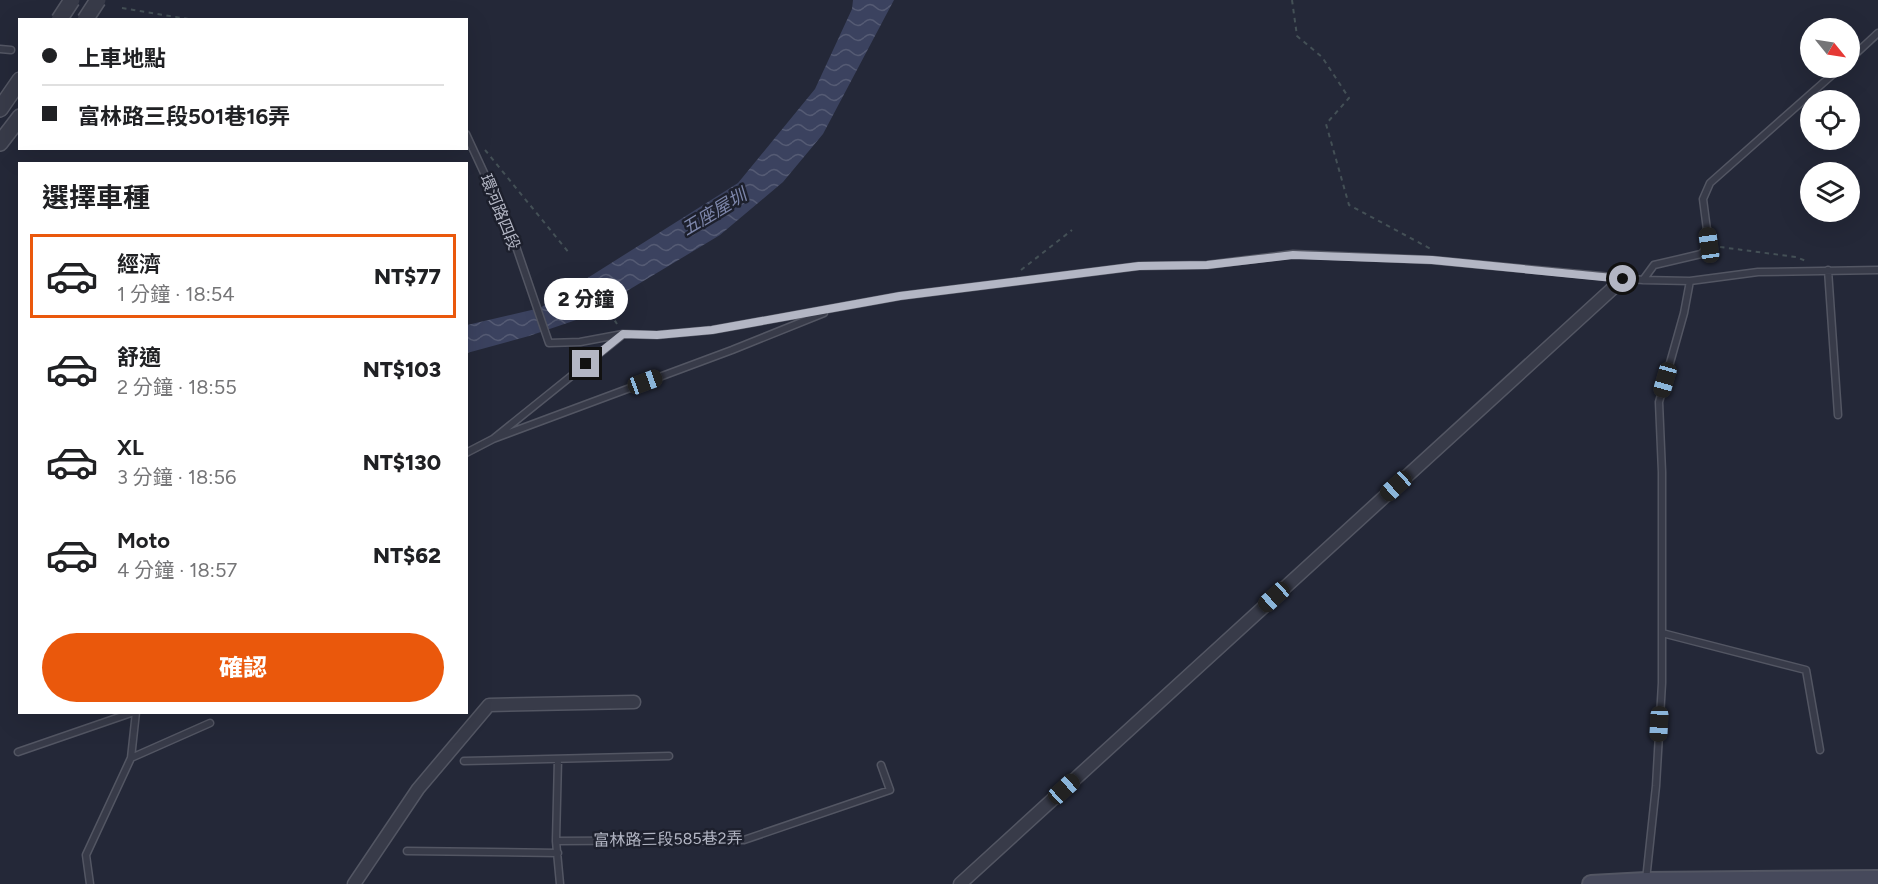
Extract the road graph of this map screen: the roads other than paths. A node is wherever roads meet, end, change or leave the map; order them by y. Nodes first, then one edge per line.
1 (72, 0) edge
2 (98, 0) edge
3 (60, 18) edge
4 (86, 18) edge
5 (1878, 33) edge
6 (0, 49) edge
7 (11, 50) dead end
8 (1860, 50) edge
9 (1829, 78) edge
10 (18, 83) edge
11 (0, 108) edge
12 (18, 120) edge
13 (468, 138) edge
14 (0, 143) edge
15 (1828, 270) junction
16 (1878, 270) edge
17 (1623, 279) junction
18 (1643, 280) junction
19 (1690, 281) junction
20 (835, 309) junction
21 (623, 334) junction
22 (1838, 415) dead end
23 (494, 439) junction
24 (468, 452) edge
25 (1662, 633) junction
26 (634, 702) dead end
27 (129, 714) edge
28 (135, 714) edge
29 (210, 723) dead end
30 (1820, 750) dead end
31 (18, 752) dead end
32 (669, 756) dead end
33 (130, 758) junction
34 (558, 759) junction
35 (464, 761) dead end
36 (881, 765) dead end
37 (556, 841) junction
38 (407, 851) dead end
39 (558, 853) junction
40 (1878, 879) edge
41 (1646, 883) edge
42 (90, 884) edge
43 (354, 884) edge
44 (560, 884) edge
45 (960, 884) edge
46 (1591, 884) edge

1 - 3 street, bridge
2 - 4 street, bridge
5 - 8 lane
6 - 7 lane
9 - 18 lane
10 - 11 street
12 - 14 street
13 - 21 lane, 環河路四段
15 - 16 lane
15 - 19 lane
15 - 22 lane
17 - 18 lane
17 - 20 lane
17 - 45 street
18 - 19 lane
19 - 25 lane
20 - 21 lane
20 - 23 lane
21 - 23 lane
23 - 24 lane
25 - 30 lane
25 - 41 lane
26 - 43 street
27 - 31 lane
28 - 33 lane
29 - 33 lane
32 - 34 lane
33 - 42 lane
34 - 35 lane
34 - 37 lane
36 - 37 lane, 富林路三段585巷2弄
37 - 39 lane
38 - 39 lane
39 - 44 lane
40 - 41 main road
41 - 46 main road

